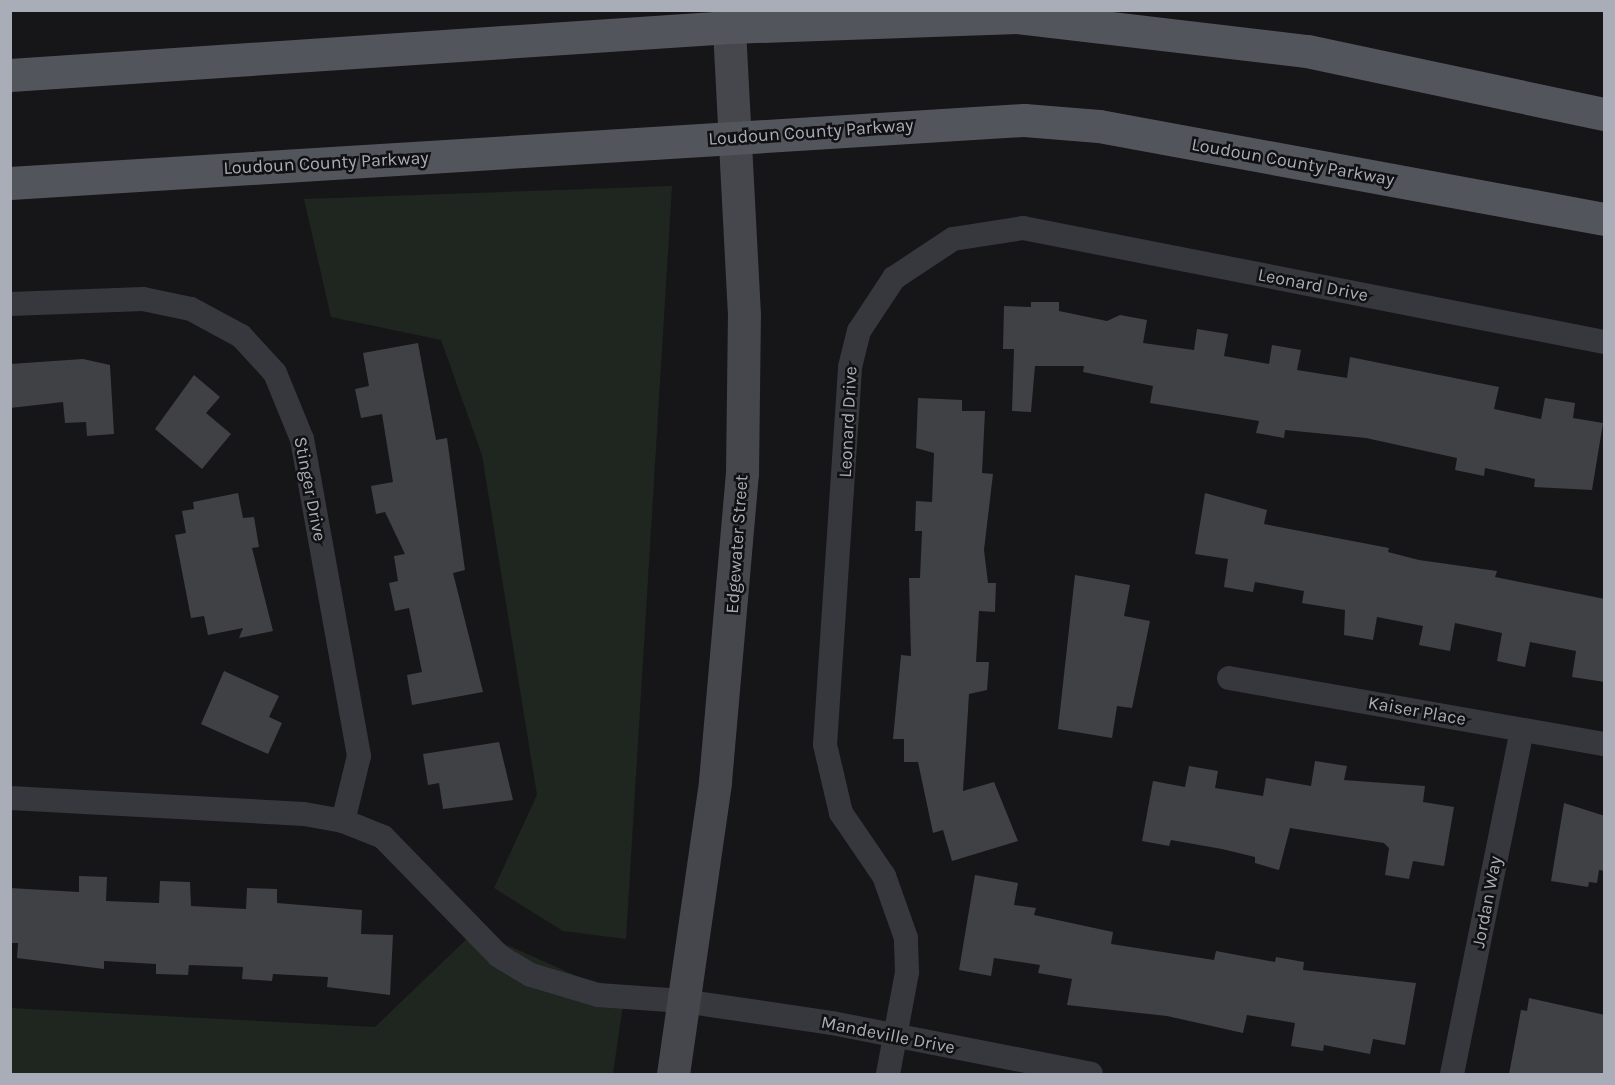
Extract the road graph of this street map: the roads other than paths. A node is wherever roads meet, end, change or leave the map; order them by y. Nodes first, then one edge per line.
1 (729, 19) edge
2 (10, 75) edge
3 (1605, 114) edge
4 (735, 137) junction
5 (10, 183) edge
6 (1605, 219) edge
7 (10, 304) edge
8 (1605, 342) edge
9 (1228, 678) dead end
10 (1522, 730) junction
11 (1605, 744) edge
12 (10, 798) edge
13 (343, 821) junction
14 (683, 1001) junction
15 (896, 1036) junction
16 (673, 1074) edge
17 (888, 1074) edge
18 (1091, 1074) edge
19 (1452, 1074) edge

1 - 2 main road
1 - 3 main road
1 - 4 street, Edgewater Street
4 - 5 main road, Loudoun County Parkway
4 - 6 main road, Loudoun County Parkway
4 - 14 street, Edgewater Street
7 - 13 street, Stinger Drive
8 - 15 street, Leonard Drive
9 - 10 street, Kaiser Place
10 - 11 street, Kaiser Place
10 - 19 street, Jordan Way
12 - 13 street
13 - 14 street
14 - 15 street, Mandeville Drive
14 - 16 street, Edgewater Street
15 - 17 street, Leonard Drive
15 - 18 street, Mandeville Drive

